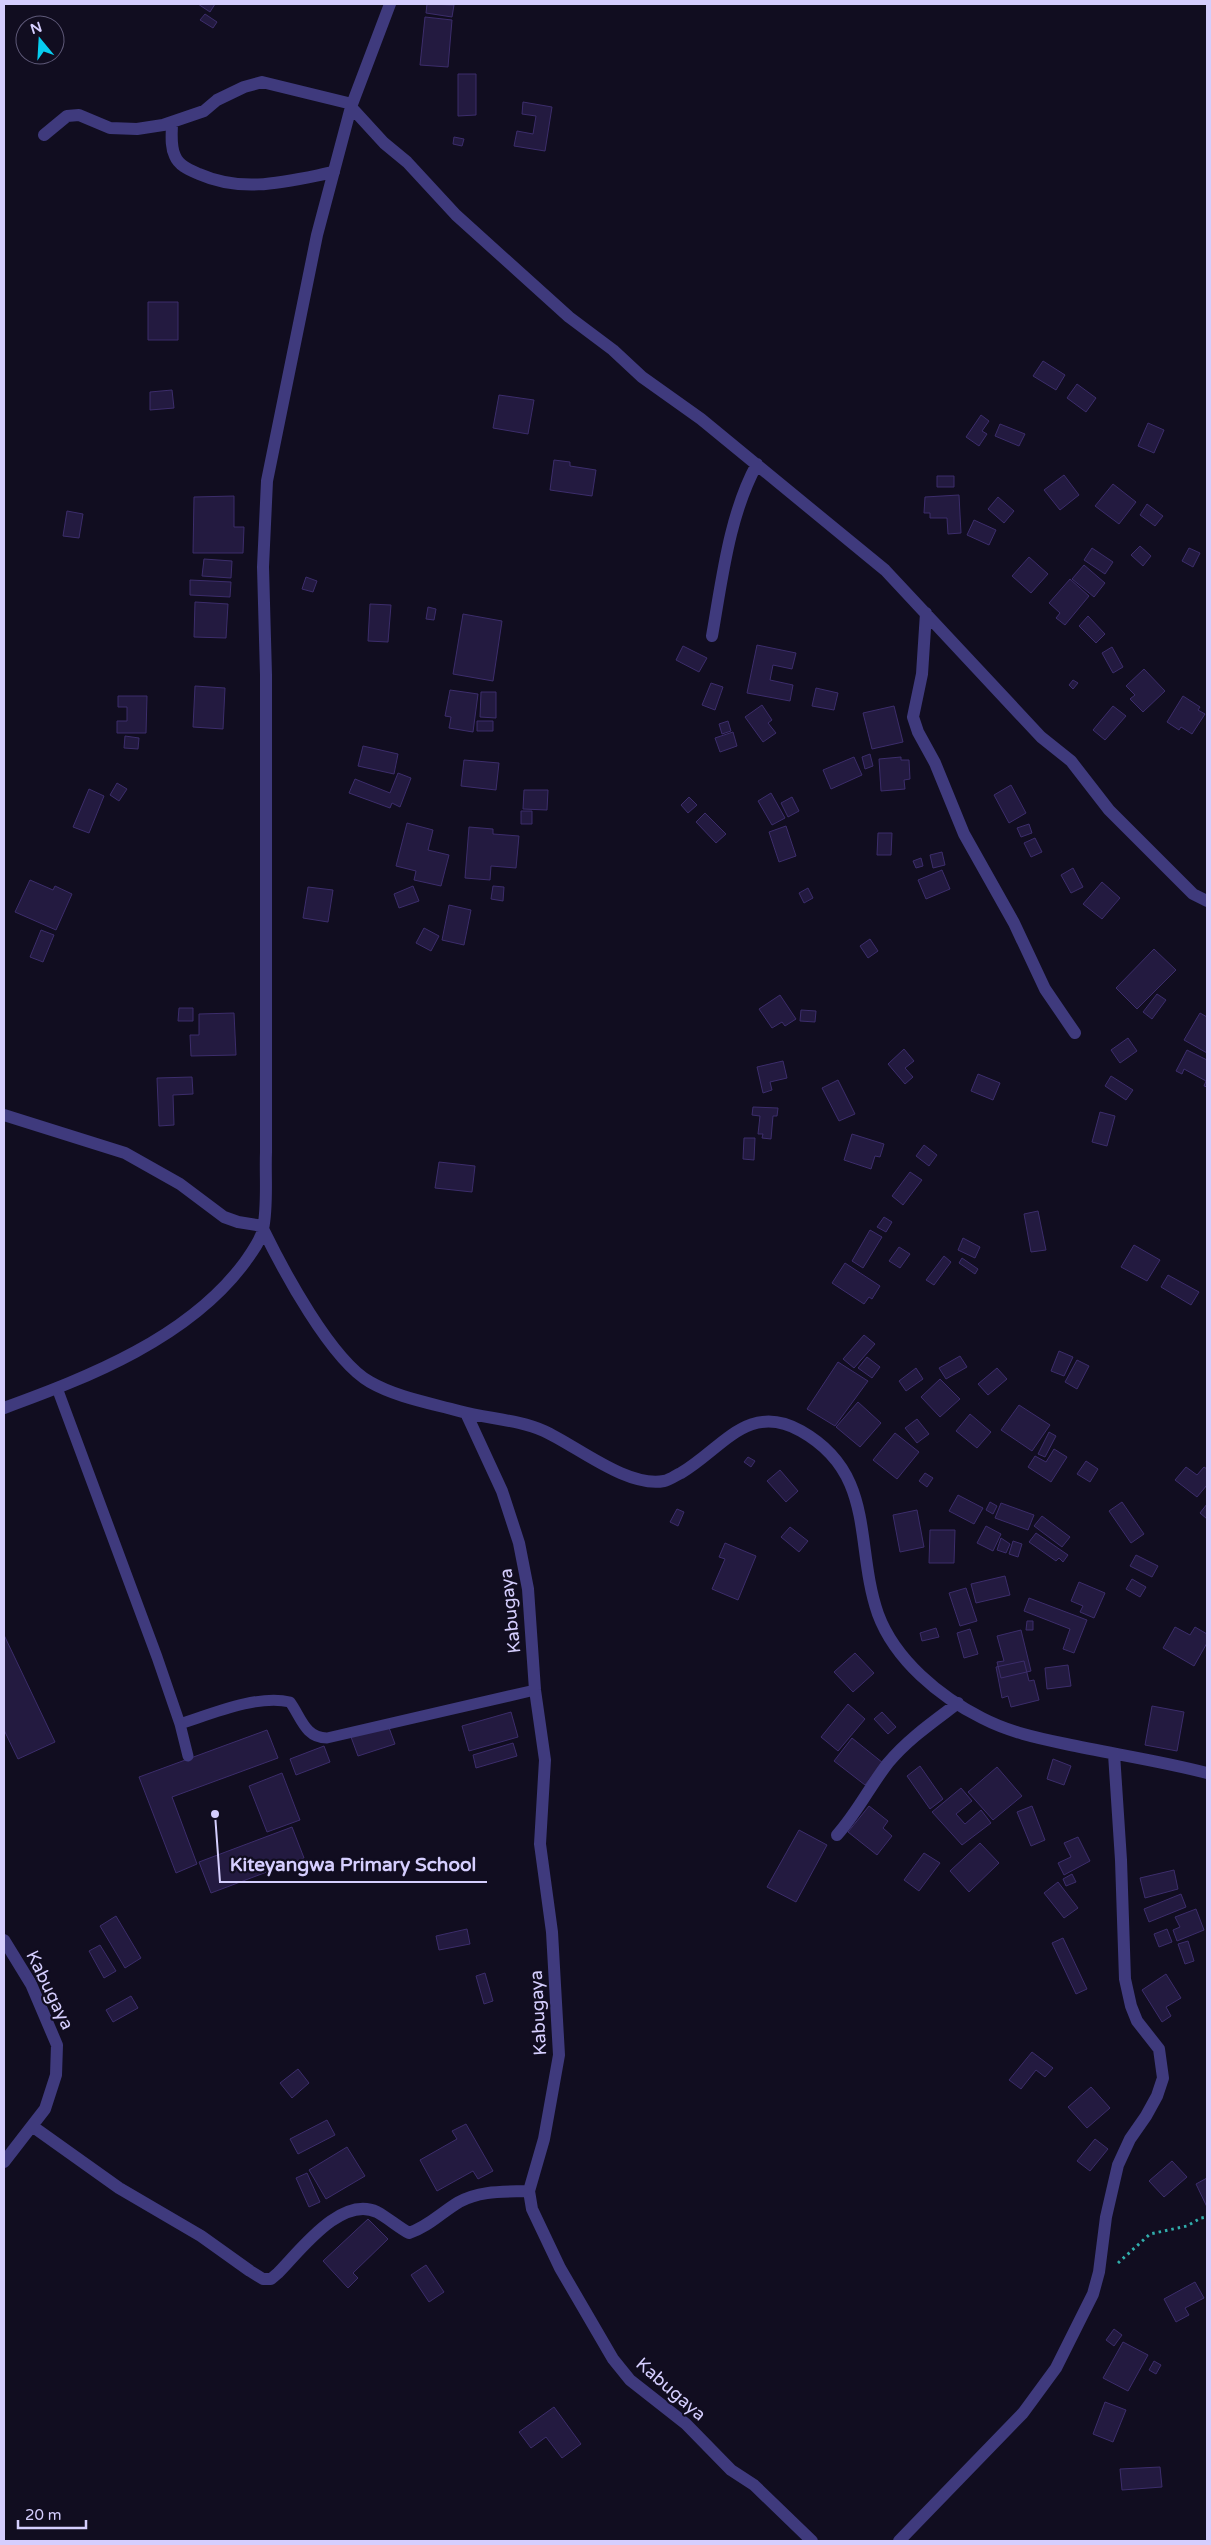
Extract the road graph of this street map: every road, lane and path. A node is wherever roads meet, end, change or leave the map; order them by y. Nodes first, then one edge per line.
1 (390, 4) edge
2 (352, 106) junction
3 (172, 122) junction
4 (44, 134) dead end
5 (334, 172) junction
6 (756, 464) junction
7 (926, 613) junction
8 (712, 636) dead end
9 (1207, 900) edge
10 (1075, 1033) dead end
11 (4, 1115) edge
12 (263, 1227) junction
13 (57, 1388) junction
14 (4, 1408) edge
15 (466, 1413) junction
16 (535, 1690) junction
17 (958, 1703) junction
18 (180, 1724) junction
19 (1114, 1754) junction
20 (188, 1756) dead end
21 (1207, 1773) edge
22 (837, 1835) dead end
23 (4, 1940) edge
24 (32, 2126) junction
25 (4, 2162) edge
26 (529, 2191) junction
27 (1207, 2217) edge
28 (1099, 2272) junction
29 (812, 2541) edge
30 (899, 2541) edge

1 - 2 street
2 - 3 street
2 - 5 street
2 - 6 street
3 - 4 street
3 - 5 street
5 - 12 street
6 - 7 street
6 - 8 street
7 - 9 street
7 - 10 street
11 - 12 street
12 - 13 street
12 - 15 street
13 - 14 street
13 - 18 lane
15 - 16 street, Kabugaya
15 - 17 street
16 - 18 lane
16 - 26 street, Kabugaya
17 - 19 street
17 - 22 street
18 - 20 lane
19 - 21 street
19 - 28 street
23 - 24 street, Kabugaya
24 - 25 street, Kabugaya
24 - 26 street
26 - 29 street, Kabugaya
27 - 28 path
28 - 30 street

